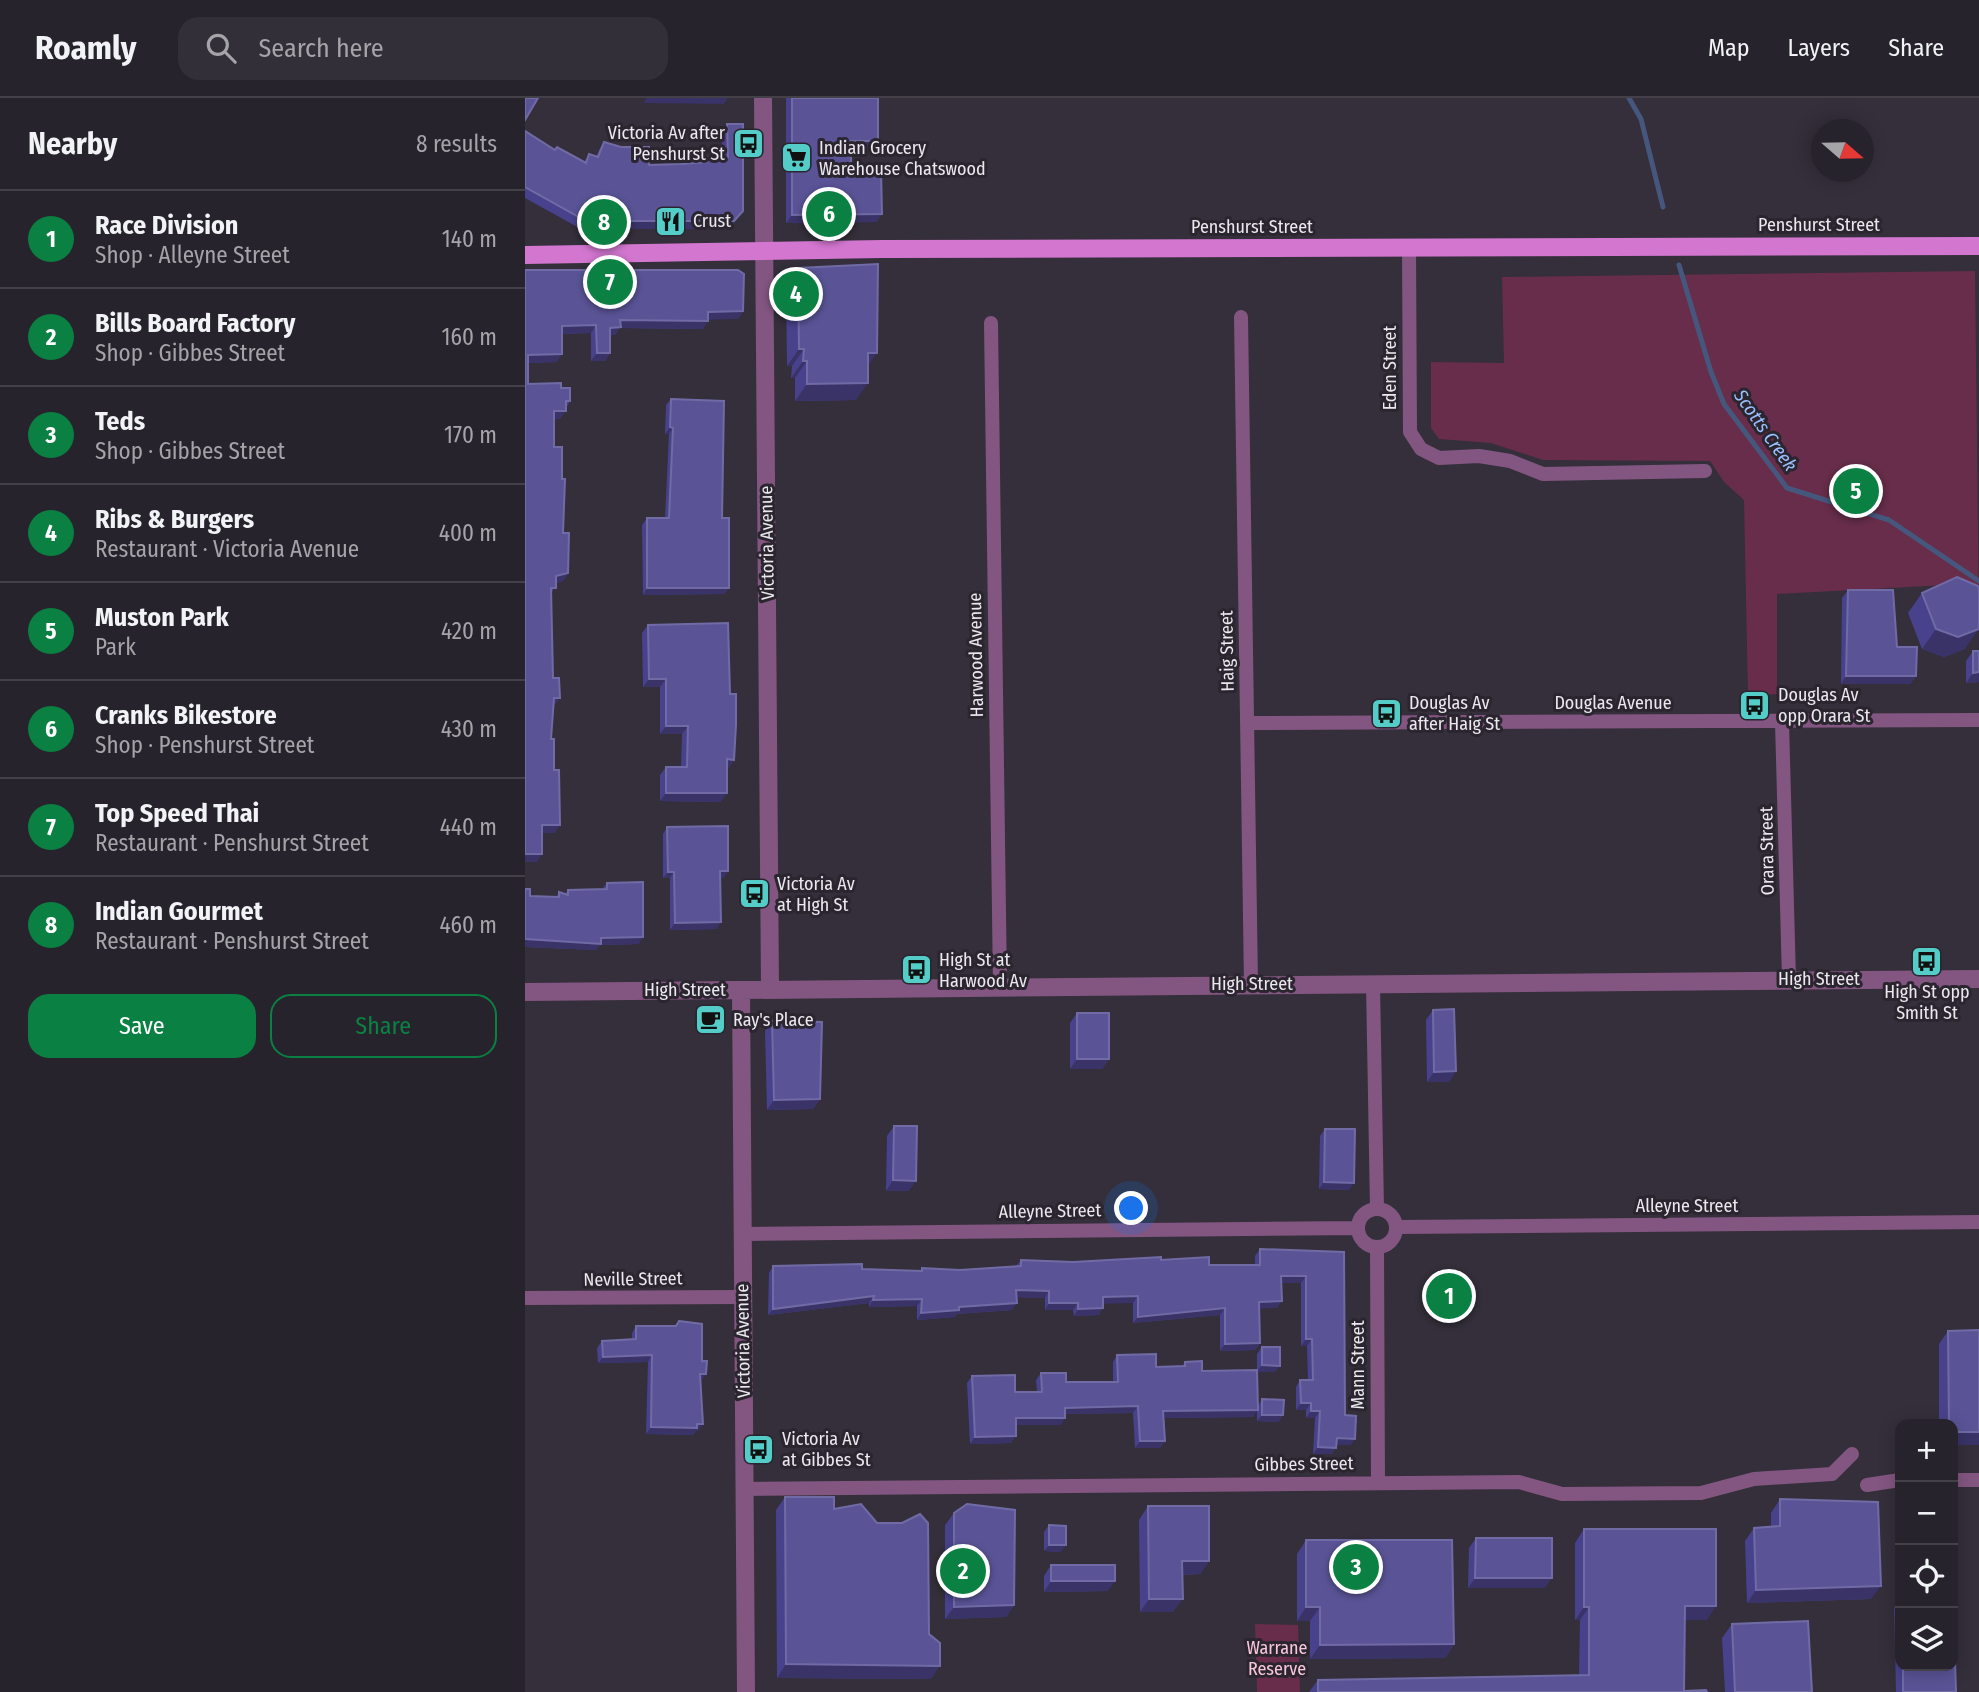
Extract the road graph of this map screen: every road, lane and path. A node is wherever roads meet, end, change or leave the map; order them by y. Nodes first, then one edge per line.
1 (763, 98) edge
2 (1979, 246) edge
3 (1409, 247) junction
4 (764, 251) junction
5 (527, 252) edge
6 (1241, 317) dead end
7 (991, 323) dead end
8 (1705, 471) dead end
9 (1979, 720) edge
10 (1782, 722) junction
11 (1247, 723) junction
12 (1789, 979) junction
13 (1979, 979) edge
14 (1373, 983) junction
15 (1251, 984) junction
16 (1000, 986) junction
17 (770, 988) junction
18 (741, 990) junction
19 (525, 992) edge
20 (1377, 1209) junction
21 (1979, 1222) edge
22 (1396, 1227) junction
23 (1358, 1228) junction
24 (742, 1234) junction
25 (1377, 1247) junction
26 (742, 1297) junction
27 (525, 1298) edge
28 (1852, 1454) dead end
29 (1958, 1480) edge
30 (1979, 1480) edge
31 (1895, 1481) edge
32 (1378, 1483) junction
33 (1867, 1486) dead end
34 (744, 1489) junction
35 (746, 1692) edge

1 - 4 street, Victoria Avenue
2 - 3 main road, Penshurst Street
3 - 4 main road, Penshurst Street
3 - 8 street, Eden Street
4 - 5 main road, Penshurst Street
4 - 17 street, Victoria Avenue
6 - 11 street, Haig Street
7 - 16 street, Harwood Avenue
9 - 10 street, Douglas Avenue
10 - 11 street, Douglas Avenue
10 - 12 street, Orara Street
11 - 15 street, Haig Street
12 - 13 street, High Street
12 - 14 street, High Street
14 - 15 street, High Street
14 - 20 street
15 - 16 street, High Street
16 - 17 street, High Street
17 - 18 street, High Street
18 - 19 street, High Street
18 - 24 street, Victoria Avenue
20 - 22 street
20 - 23 street
21 - 22 street, Alleyne Street
22 - 25 street
23 - 24 street, Alleyne Street
23 - 25 street
24 - 26 street, Victoria Avenue
25 - 32 street, Mann Street
26 - 27 street, Neville Street
26 - 34 street, Victoria Avenue
28 - 32 street, Gibbes Street
29 - 30 street
31 - 33 street
32 - 34 street, Gibbes Street
34 - 35 street, Victoria Avenue

